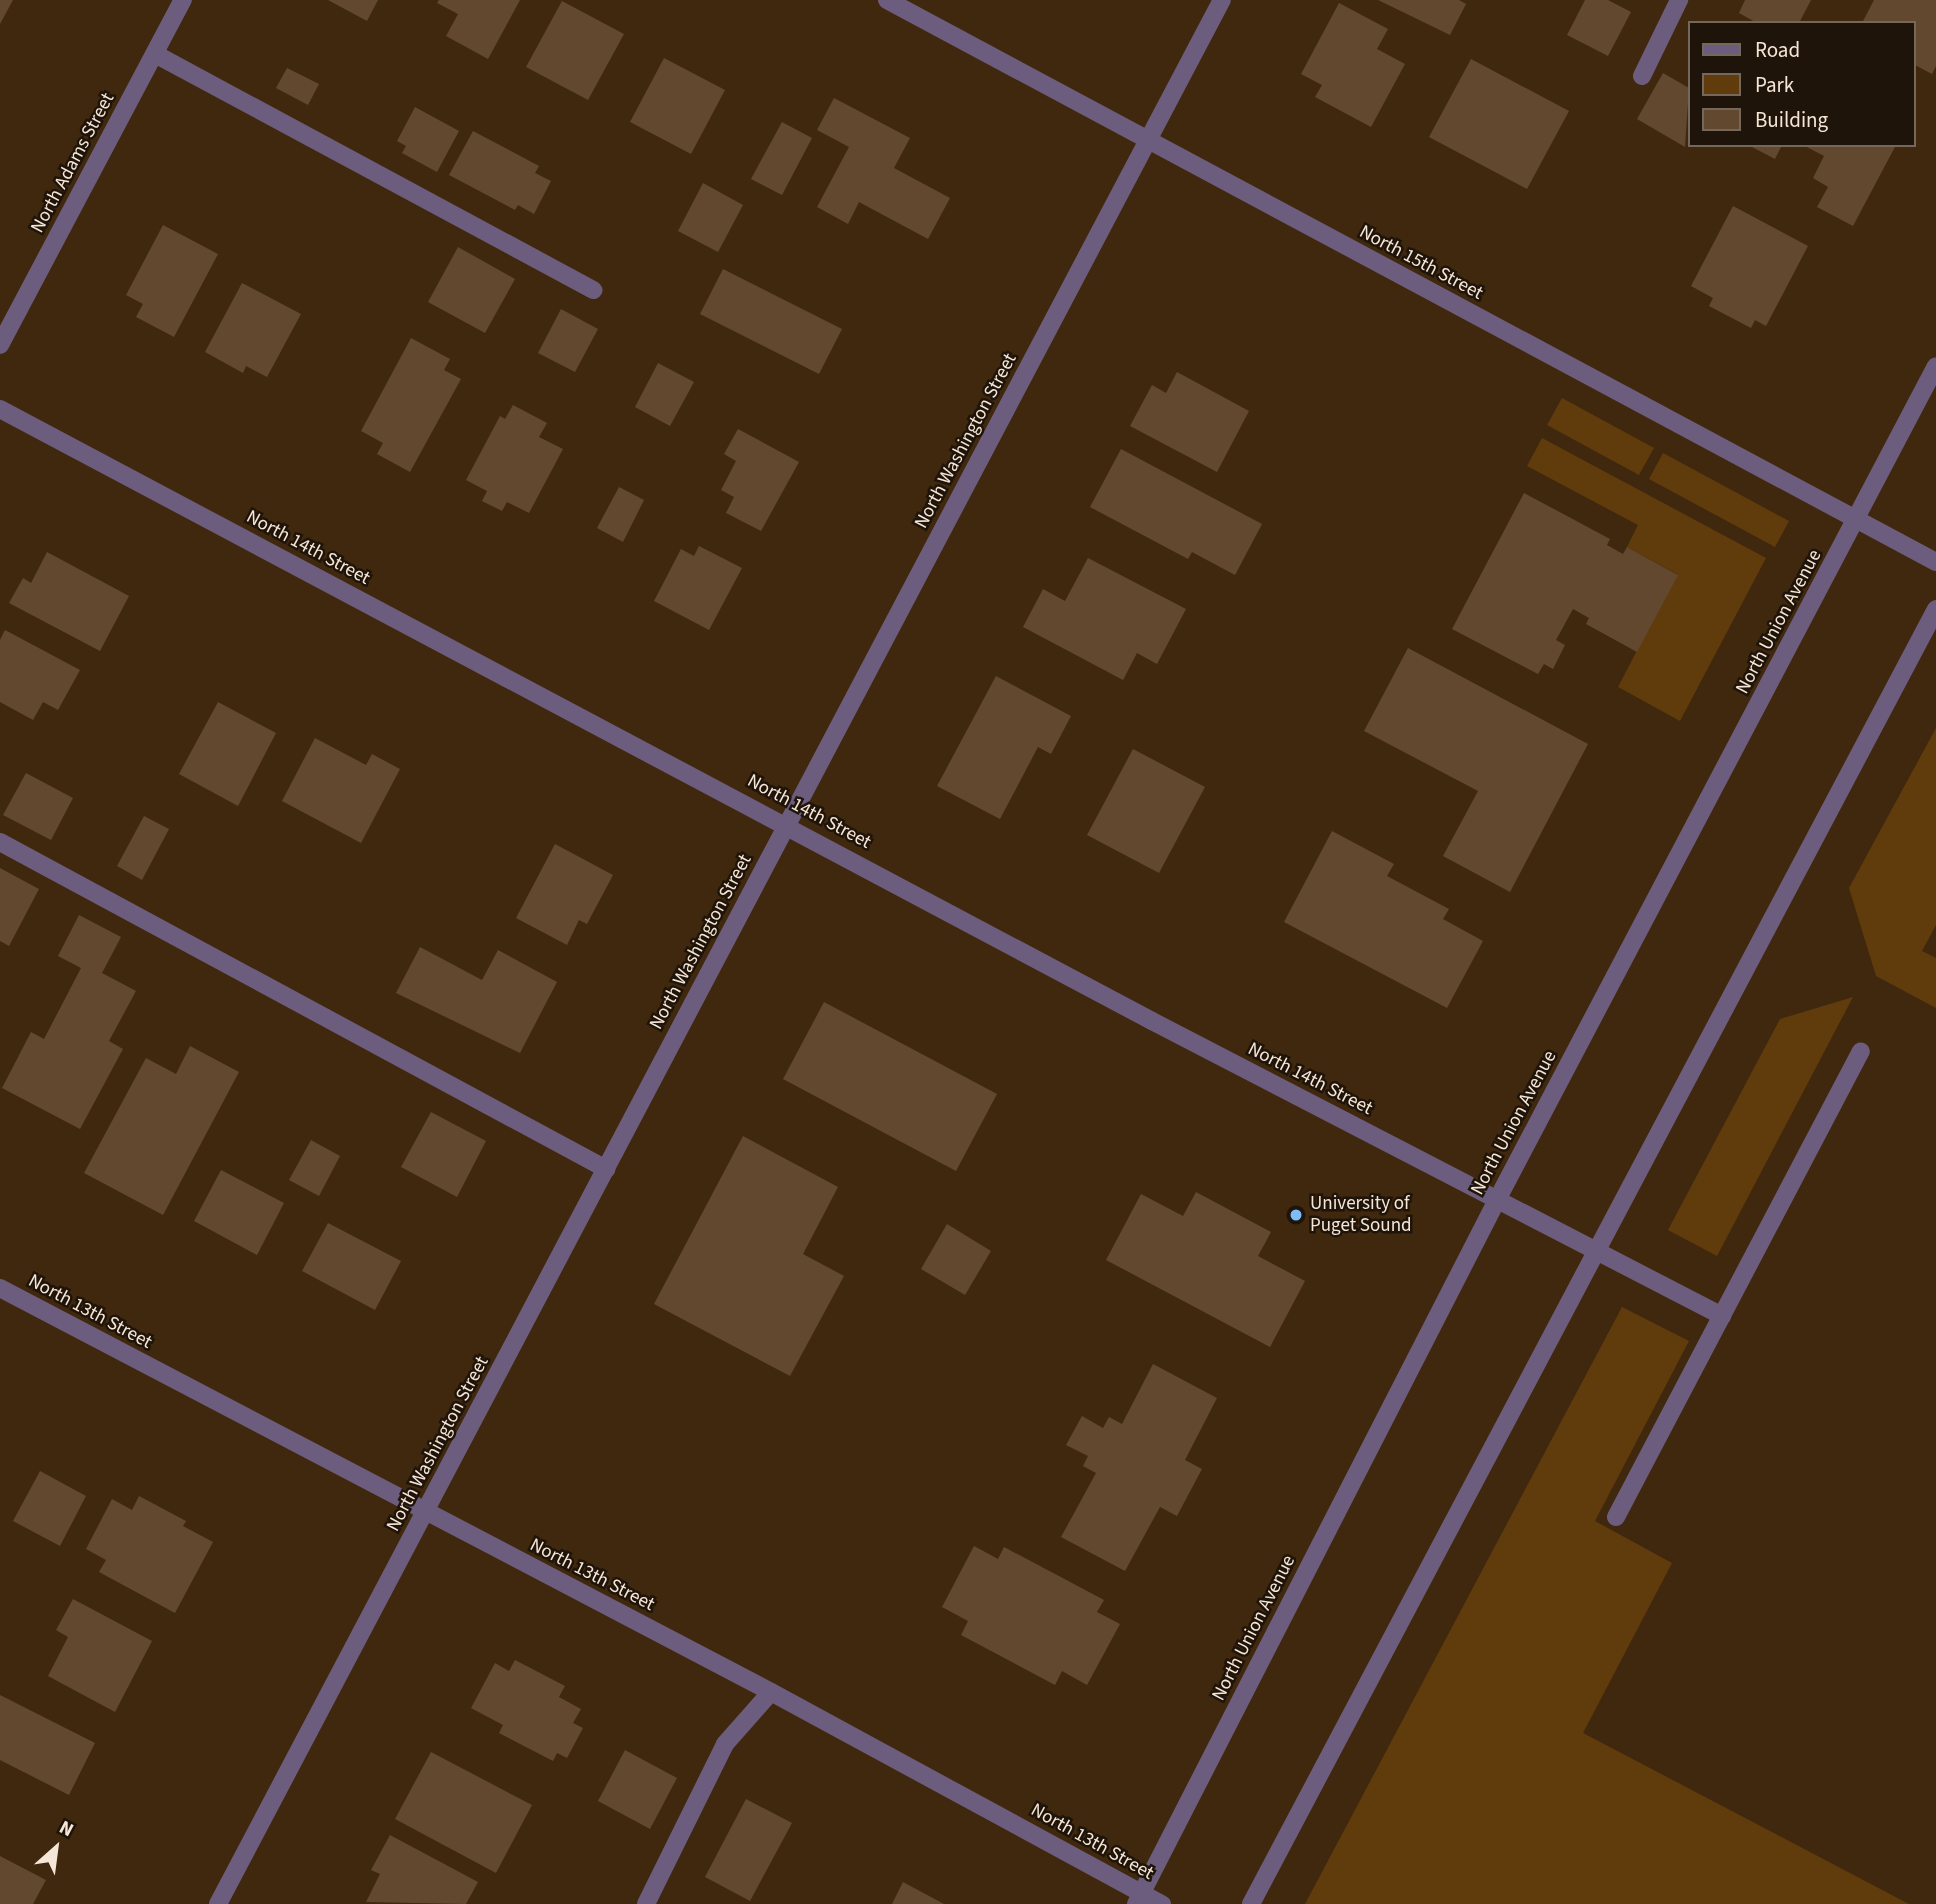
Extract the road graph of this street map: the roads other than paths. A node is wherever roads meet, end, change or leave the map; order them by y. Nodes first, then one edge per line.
1 (183, 0) edge
2 (887, 0) edge
3 (1222, 0) edge
4 (1679, 0) edge
5 (155, 54) junction
6 (1642, 76) dead end
7 (1147, 141) junction
8 (594, 290) dead end
9 (0, 345) edge
10 (1936, 366) edge
11 (0, 409) edge
12 (1856, 521) junction
13 (1936, 562) edge
14 (1936, 609) edge
15 (787, 824) junction
16 (0, 842) edge
17 (1861, 1051) dead end
18 (606, 1169) junction
19 (1497, 1200) junction
20 (1599, 1253) junction
21 (3, 1296) edge
22 (1722, 1316) junction
23 (426, 1514) junction
24 (1616, 1517) dead end
25 (771, 1692) junction
26 (1139, 1899) edge
27 (218, 1904) edge
28 (646, 1904) edge
29 (1162, 1904) edge
30 (1251, 1904) edge

1 - 5 street, North Adams Street
2 - 7 street, North 15th Street
3 - 7 street, North Washington Street
4 - 6 street
5 - 8 street
5 - 9 street, North Adams Street
7 - 12 street, North 15th Street
7 - 15 street, North Washington Street
10 - 12 street, North Union Avenue
11 - 15 street, North 14th Street
12 - 13 street, North 15th Street
12 - 19 street, North Union Avenue
14 - 20 street
15 - 18 street, North Washington Street
15 - 19 street, North 14th Street
16 - 18 street
17 - 22 street
18 - 23 street, North Washington Street
19 - 20 street, North 14th Street
19 - 26 street, North Union Avenue
20 - 22 street, North 14th Street
20 - 30 street
21 - 23 street, North 13th Street
22 - 24 street
23 - 25 street, North 13th Street
23 - 27 street, North Washington Street
25 - 26 street, North 13th Street
25 - 28 street
26 - 29 street, North 13th Street

